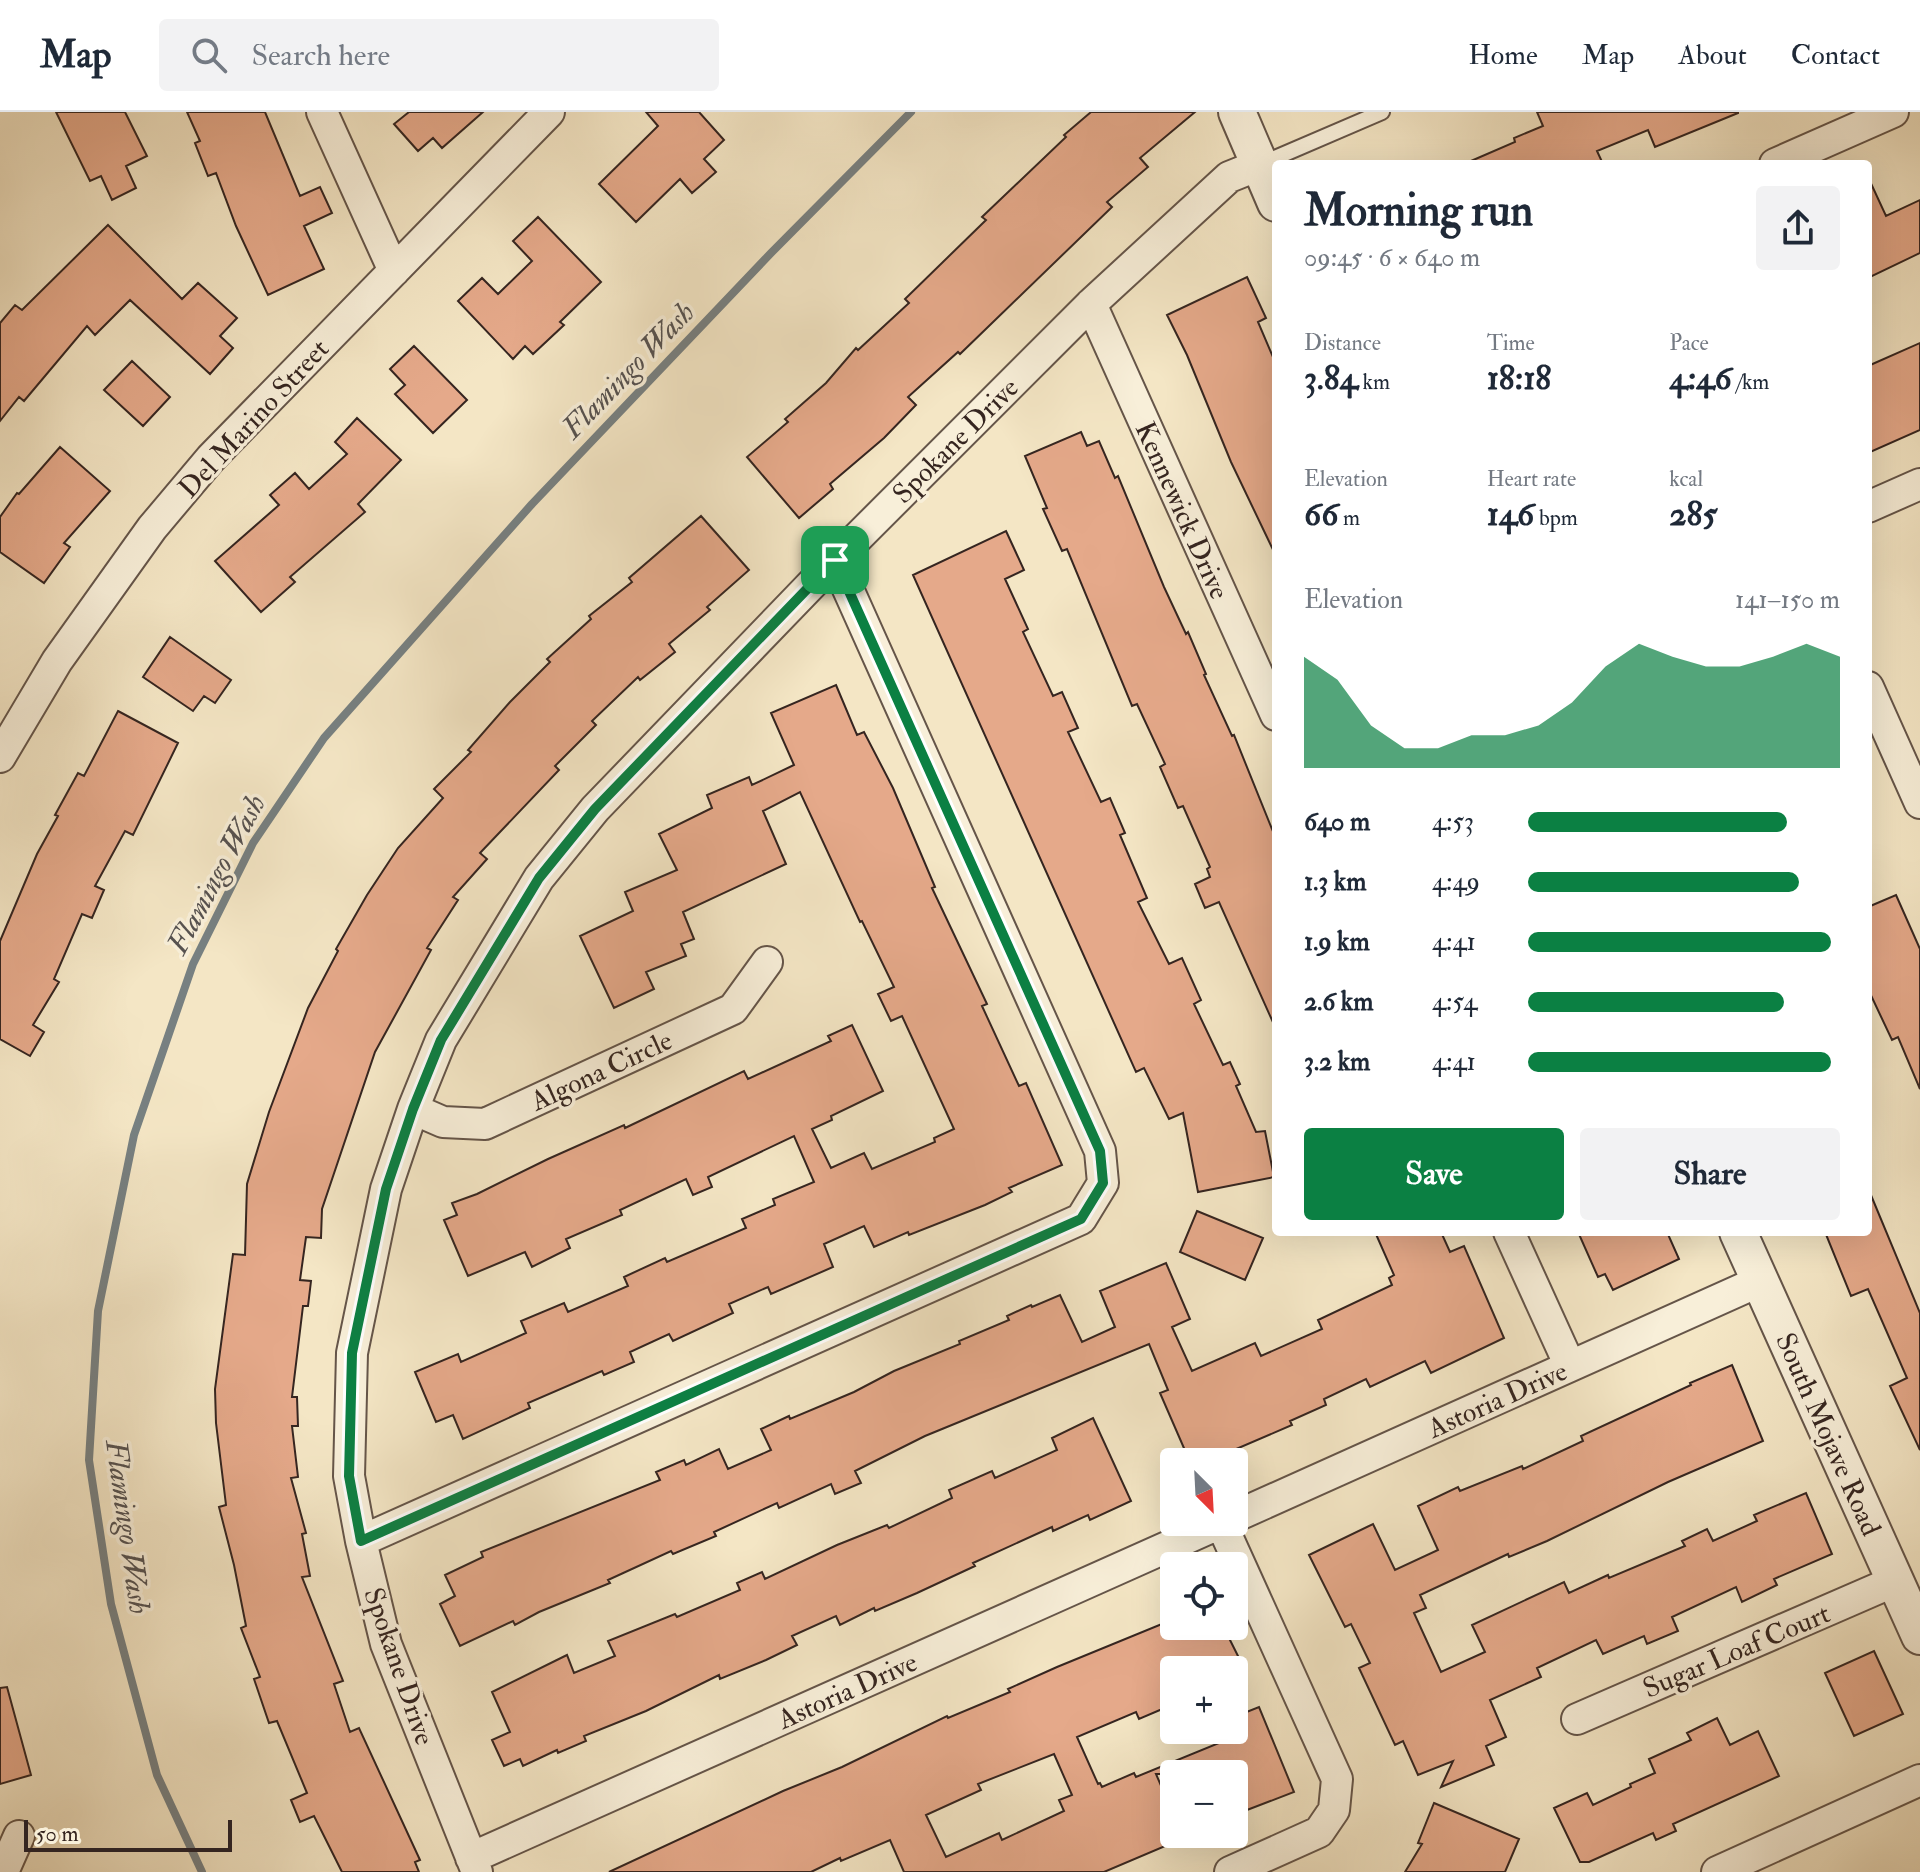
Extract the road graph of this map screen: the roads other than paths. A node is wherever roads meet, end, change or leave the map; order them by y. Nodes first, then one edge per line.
1 (322, 112) edge
2 (549, 112) edge
3 (1237, 112) edge
4 (1382, 112) edge
5 (1893, 112) edge
6 (1784, 160) edge
7 (1259, 165) junction
8 (1272, 194) edge
9 (394, 271) junction
10 (1091, 304) junction
11 (1920, 484) edge
12 (1872, 505) edge
13 (835, 560) junction
14 (1872, 696) edge
15 (1272, 706) edge
16 (0, 757) edge
17 (1920, 803) edge
18 (767, 962) dead end
19 (413, 1109) junction
20 (1511, 1236) edge
21 (1740, 1236) edge
22 (1760, 1281) junction
23 (1570, 1366) junction
24 (1248, 1511) edge
25 (1191, 1536) edge
26 (1228, 1536) edge
27 (361, 1541) junction
28 (1895, 1581) junction
29 (1920, 1636) edge
30 (1577, 1719) dead end
31 (1920, 1780) edge
32 (19, 1836) dead end
33 (474, 1865) edge
34 (3, 1872) edge
35 (1230, 1872) edge
36 (1717, 1872) edge

1 - 9 street
2 - 9 street, Del Marino Street
3 - 7 street
4 - 7 lane
5 - 6 street
7 - 8 street
7 - 10 street, Spokane Drive
9 - 16 street, Del Marino Street
10 - 13 street, Spokane Drive
10 - 15 street, Kennewick Drive
11 - 12 street
13 - 19 street, Spokane Drive
13 - 27 street
14 - 17 street
18 - 19 street, Algona Circle
19 - 27 street, Spokane Drive
20 - 23 street
21 - 22 street, South Mojave Road
22 - 23 street, Astoria Drive
22 - 28 street, South Mojave Road
23 - 24 street, Astoria Drive
25 - 33 street, Astoria Drive
26 - 35 street
27 - 33 street, Spokane Drive
28 - 29 street, South Mojave Road
28 - 30 street, Sugar Loaf Court
31 - 36 street
32 - 34 street

